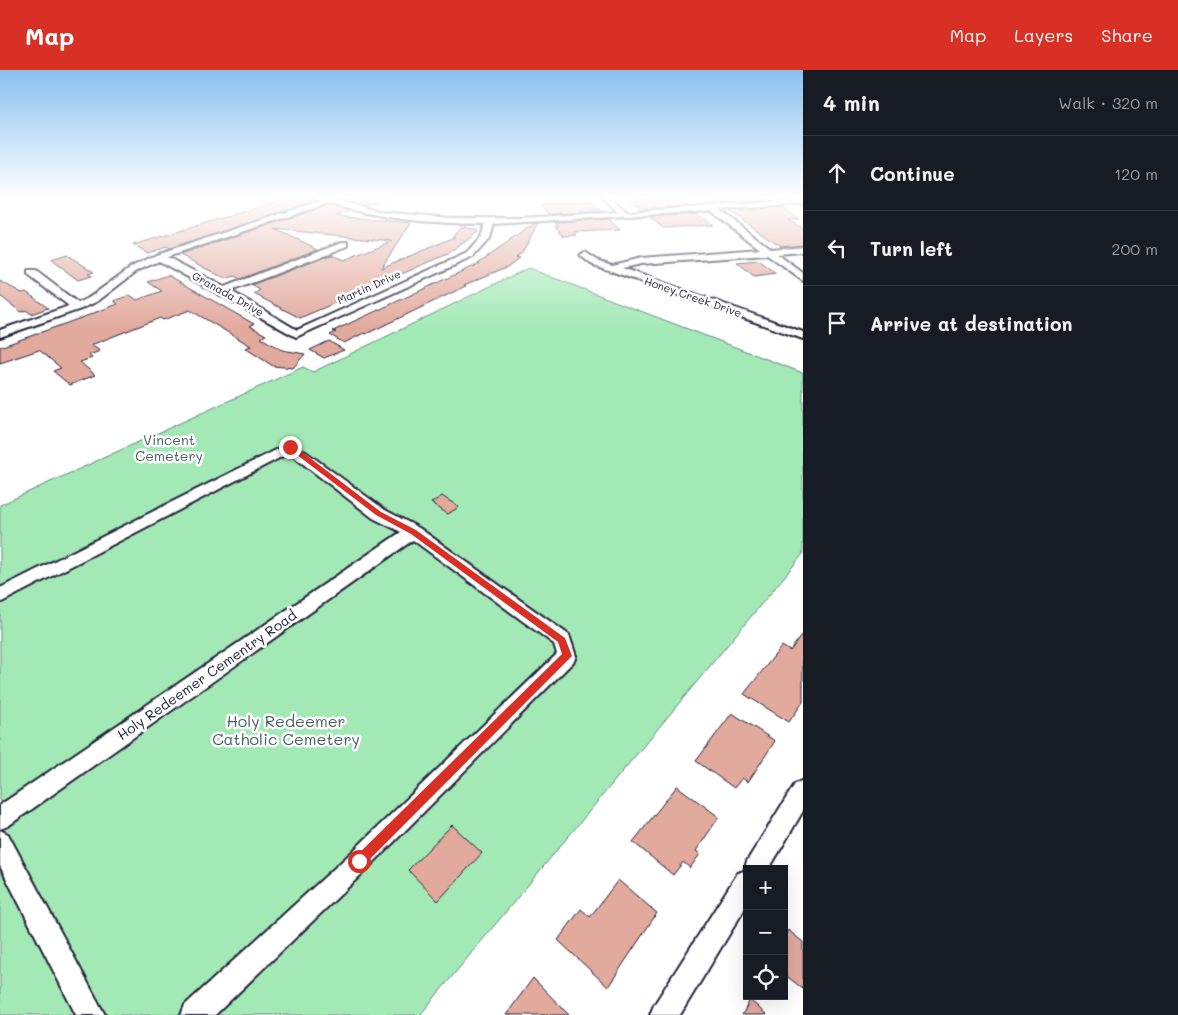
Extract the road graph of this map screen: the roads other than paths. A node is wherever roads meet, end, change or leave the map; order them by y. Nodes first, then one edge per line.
1 (206, 241) edge
2 (482, 241) edge
3 (754, 241) edge
4 (345, 244) dead end
5 (803, 249) edge
6 (768, 252) junction
7 (585, 255) dead end
8 (159, 257) junction
9 (611, 268) junction
10 (32, 273) dead end
11 (803, 278) edge
12 (223, 290) junction
13 (77, 307) junction
14 (0, 334) edge
15 (296, 334) joint
16 (803, 336) edge
17 (413, 532) junction
18 (0, 596) edge
19 (803, 791) edge
20 (0, 818) edge
21 (0, 842) edge
22 (757, 865) edge
23 (743, 888) edge
24 (91, 1015) edge
25 (195, 1015) edge
26 (664, 1015) edge

1 - 8 street
2 - 15 street, Martin Drive
3 - 6 street
4 - 12 street
5 - 6 street
6 - 9 street
6 - 11 street
7 - 9 street, Honey Creek Drive
8 - 12 street, Granada Drive
8 - 13 street
9 - 16 street, Honey Creek Drive
10 - 13 street
12 - 15 street, Granada Drive
13 - 14 street
17 - 18 street
17 - 20 street, Holy Redeemer Cementry Road
17 - 25 street
19 - 22 street
21 - 24 street
23 - 26 street

